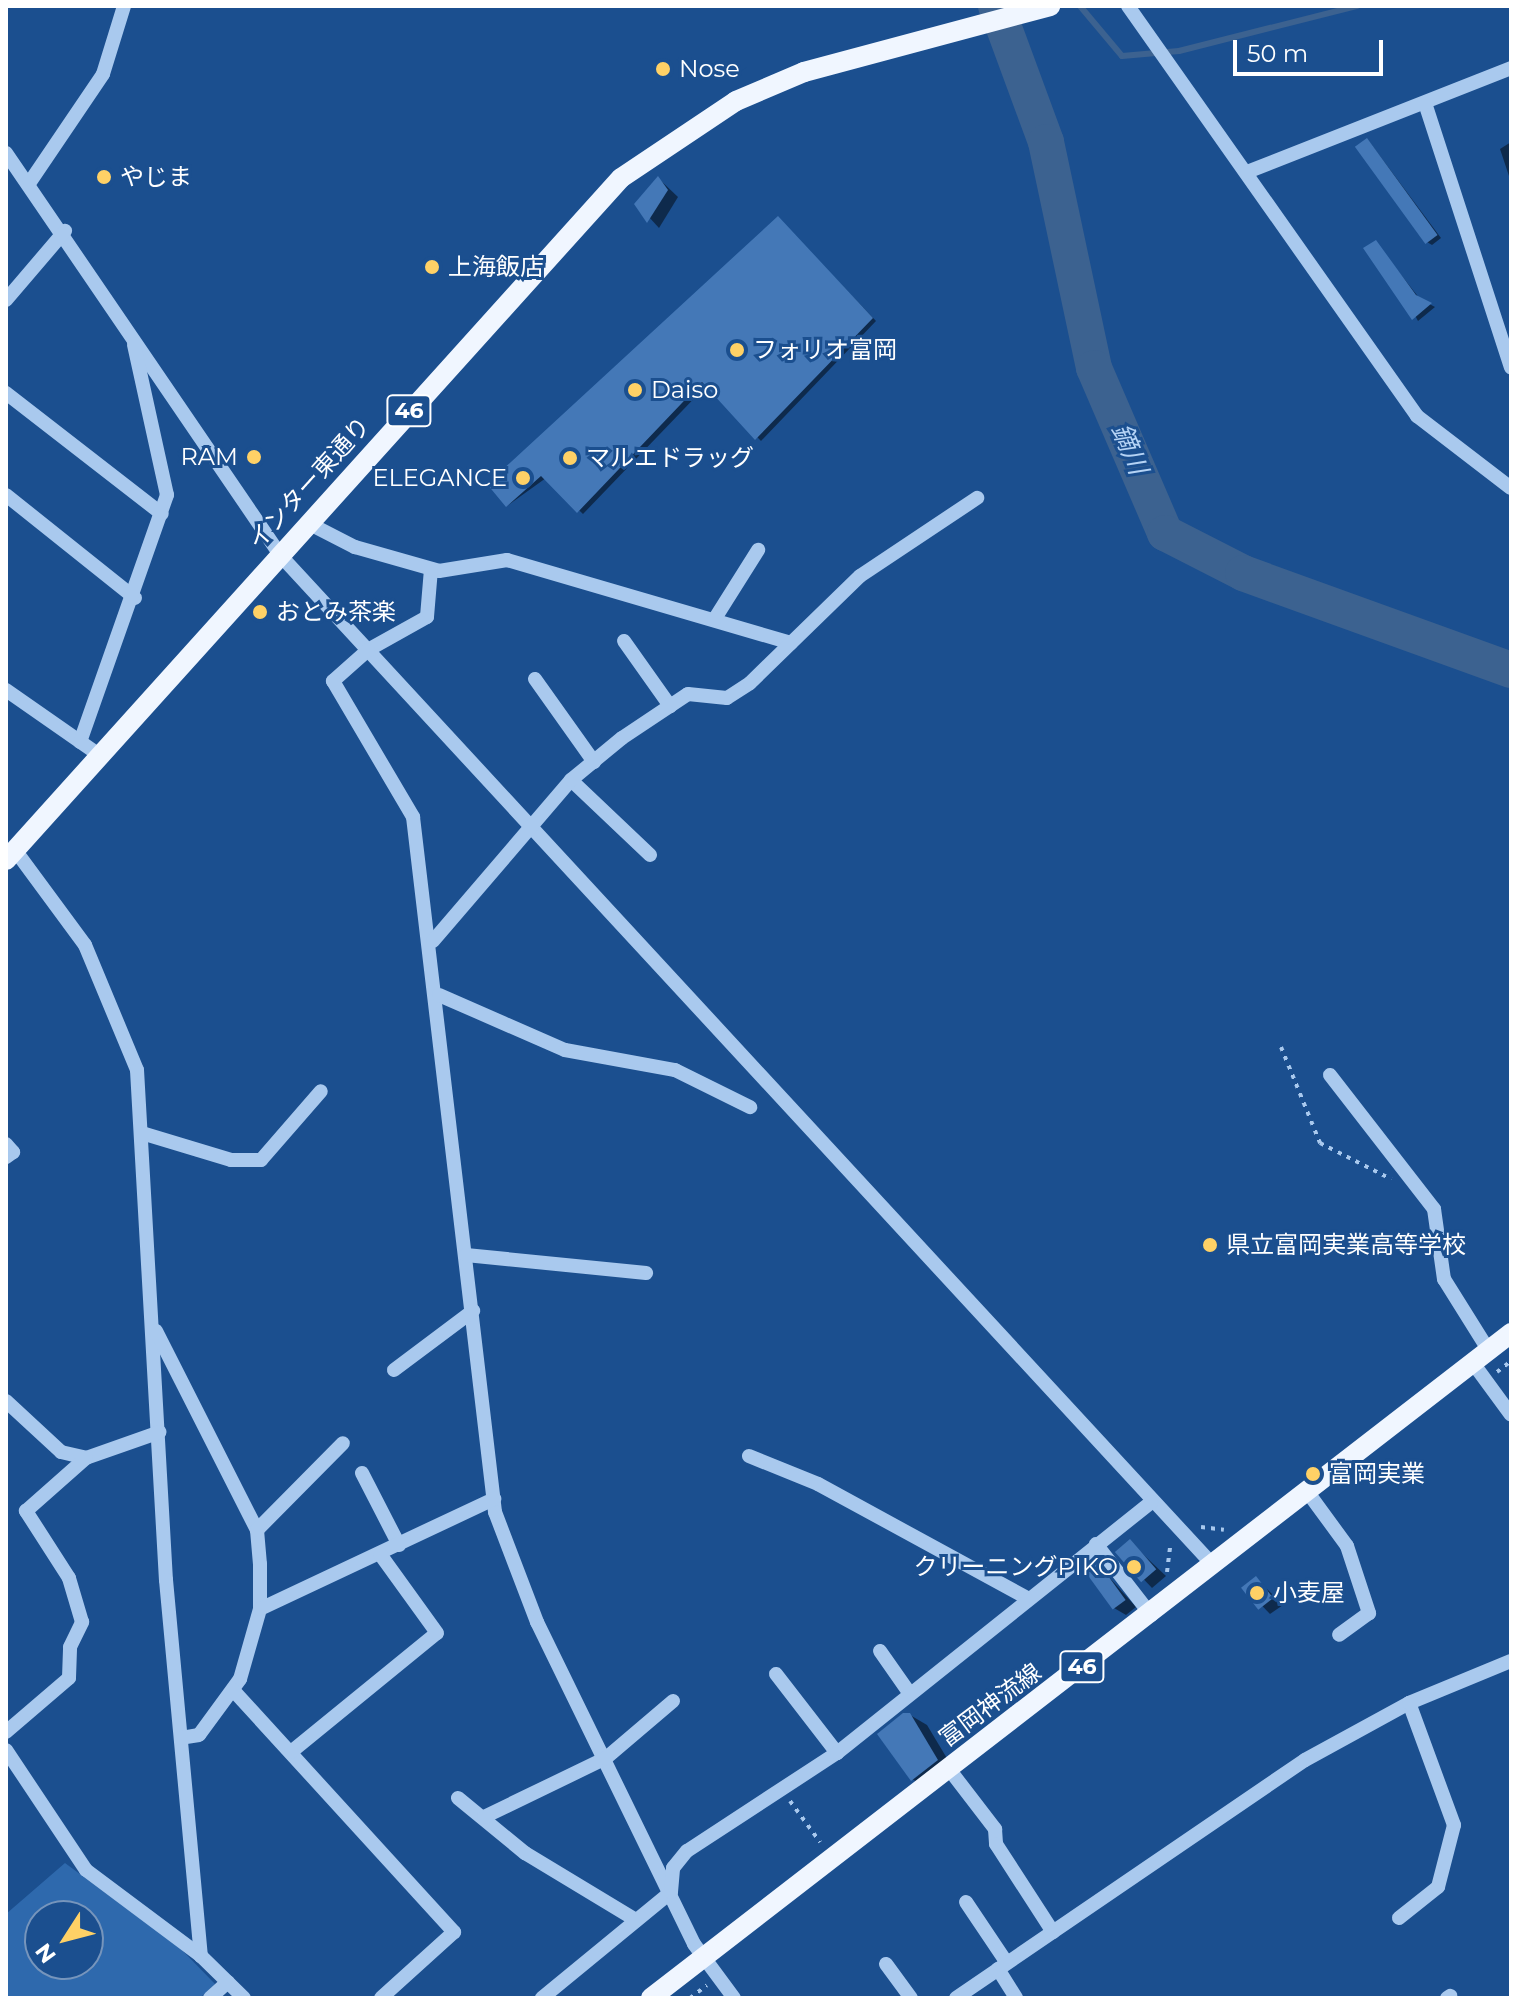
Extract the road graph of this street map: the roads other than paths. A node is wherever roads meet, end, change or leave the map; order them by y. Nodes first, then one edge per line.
1 (124, 6) edge
2 (1050, 6) edge
3 (1128, 6) edge
4 (1511, 68) edge
5 (1425, 103) junction
6 (6, 153) edge
7 (1247, 172) junction
8 (30, 182) junction
9 (65, 231) junction
10 (6, 300) edge
11 (132, 335) junction
12 (1511, 367) edge
13 (6, 393) edge
14 (1511, 488) edge
15 (6, 495) edge
16 (977, 498) dead end
17 (162, 514) junction
18 (308, 523) junction
19 (758, 550) dead end
20 (280, 555) junction
21 (431, 569) junction
22 (135, 598) junction
23 (714, 620) junction
24 (624, 641) dead end
25 (791, 643) junction
26 (368, 650) junction
27 (535, 679) dead end
28 (6, 690) edge
29 (670, 706) junction
30 (80, 742) junction
31 (594, 762) junction
32 (92, 766) junction
33 (571, 780) junction
34 (529, 826) junction
35 (11, 855) edge
36 (650, 855) dead end
37 (433, 941) junction
38 (439, 995) junction
39 (1330, 1075) dead end
40 (321, 1091) dead end
41 (750, 1107) dead end
42 (145, 1134) junction
43 (6, 1144) edge
44 (6, 1157) edge
45 (466, 1255) junction
46 (646, 1273) dead end
47 (473, 1311) junction
48 (155, 1331) junction
49 (1511, 1333) edge
50 (1481, 1357) junction
51 (394, 1370) dead end
52 (6, 1401) edge
53 (1511, 1415) edge
54 (160, 1432) junction
55 (343, 1443) dead end
56 (749, 1456) dead end
57 (86, 1458) junction
58 (362, 1473) dead end
59 (1309, 1494) junction
60 (494, 1499) junction
61 (1151, 1502) junction
62 (257, 1530) junction
63 (1096, 1544) junction
64 (399, 1545) junction
65 (380, 1554) junction
66 (1214, 1566) junction
67 (1027, 1598) junction
68 (260, 1609) junction
69 (1151, 1615) junction
70 (1339, 1635) dead end
71 (880, 1651) dead end
72 (1511, 1661) edge
73 (776, 1674) dead end
74 (233, 1690) junction
75 (908, 1691) junction
76 (673, 1701) dead end
77 (1409, 1703) junction
78 (6, 1732) edge
79 (181, 1738) junction
80 (6, 1750) edge
81 (291, 1752) junction
82 (837, 1753) junction
83 (606, 1758) junction
84 (949, 1769) junction
85 (458, 1798) dead end
86 (484, 1817) junction
87 (671, 1892) junction
88 (966, 1902) dead end
89 (1399, 1918) dead end
90 (636, 1920) junction
91 (1053, 1932) junction
92 (201, 1956) junction
93 (702, 1958) junction
94 (886, 1964) dead end
95 (1002, 1966) junction
96 (228, 1982) junction
97 (210, 1998) edge
98 (244, 1998) edge
99 (381, 1998) edge
100 (542, 1998) edge
101 (651, 1998) edge
102 (734, 1998) edge
103 (911, 1998) edge
104 (956, 1998) edge
105 (1016, 1998) edge

1 - 8 street
2 - 18 main road, インター東通り / 46
3 - 7 street
4 - 5 street
5 - 7 street
5 - 12 street
6 - 8 street
7 - 14 street
8 - 9 street
9 - 10 street
9 - 11 street
11 - 17 street
11 - 20 street
13 - 17 street
15 - 22 street
16 - 25 street
17 - 22 street
18 - 20 main road, インター東通り / 46
18 - 21 street
19 - 23 street
20 - 26 street
20 - 32 main road, インター東通り / 46
21 - 23 street
21 - 26 street
22 - 30 street
23 - 25 street
24 - 29 street
25 - 29 street
26 - 34 street
26 - 37 street
27 - 31 street
28 - 30 street
29 - 31 street
30 - 32 street
31 - 33 street
32 - 35 main road, インター東通り / 46
33 - 34 street
33 - 36 street
34 - 37 street
34 - 61 street
35 - 42 street
37 - 38 street
38 - 41 street
38 - 45 street
39 - 50 street
40 - 42 street
42 - 48 street
43 - 44 street
45 - 46 street
45 - 47 street
47 - 51 street
47 - 60 street
48 - 54 street
48 - 62 street
49 - 50 main road, 富岡神流線 / 46
50 - 53 street
50 - 59 main road, 富岡神流線 / 46
52 - 57 street
54 - 57 street
54 - 79 street
55 - 62 street
56 - 67 street
57 - 78 street
58 - 64 street
59 - 66 main road, 富岡神流線 / 46
59 - 70 street
60 - 64 street
60 - 83 street
61 - 63 street
61 - 66 street
62 - 68 street
63 - 67 street
63 - 69 street
64 - 65 street
65 - 68 street
65 - 81 street
66 - 69 main road, 富岡神流線 / 46
67 - 75 street
68 - 74 street
69 - 84 main road, 富岡神流線 / 46
71 - 75 street
72 - 77 street
73 - 82 street
74 - 79 street
74 - 81 street
75 - 82 street
76 - 83 street
77 - 89 street
77 - 91 street
79 - 92 street
80 - 92 street
81 - 99 street
82 - 87 street
83 - 86 street
83 - 87 street
84 - 91 street
84 - 93 main road, 富岡神流線 / 46
85 - 86 street
86 - 90 street
87 - 90 street
87 - 93 street
88 - 95 street
90 - 100 street
91 - 95 street
92 - 96 street
93 - 101 main road, 富岡神流線 / 46
93 - 102 street
94 - 103 street
95 - 104 street
95 - 105 street
96 - 97 street
96 - 98 street

